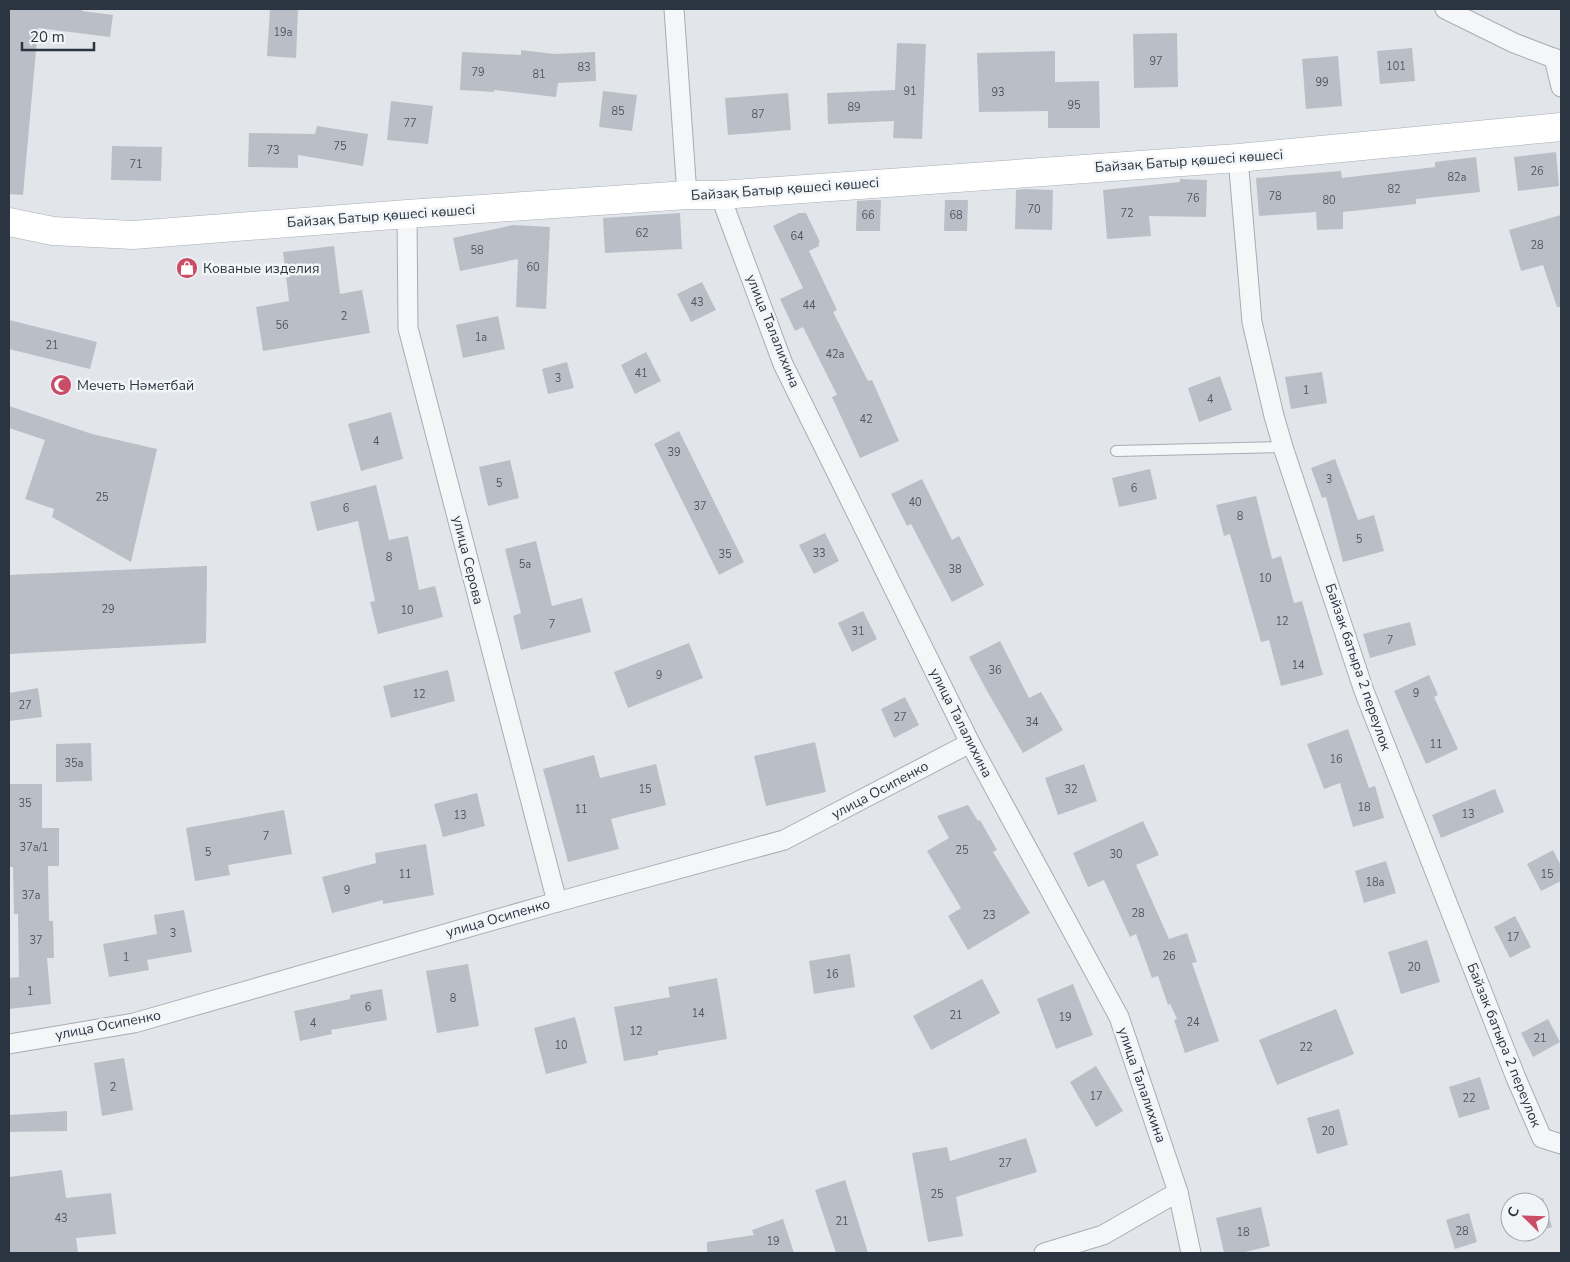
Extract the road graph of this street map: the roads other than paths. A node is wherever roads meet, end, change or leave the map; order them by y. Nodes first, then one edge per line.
1 (674, 9) edge
2 (1445, 9) edge
3 (1558, 59) edge
4 (1561, 87) edge
5 (1560, 122) edge
6 (1238, 158) junction
7 (720, 195) junction
8 (687, 196) junction
9 (407, 214) junction
10 (9, 222) edge
11 (1284, 447) junction
12 (1116, 451) dead end
13 (970, 743) junction
14 (557, 902) junction
15 (9, 1044) edge
16 (1561, 1144) edge
17 (1178, 1192) junction
18 (1044, 1253) edge
19 (1191, 1253) edge

1 - 8 street
2 - 3 street
3 - 4 street
5 - 6 main road, Байзақ Батыр қөшесі көшесі
6 - 7 main road, Байзақ Батыр қөшесі көшесі
6 - 11 street, Байзак батыра 2 переулок
7 - 8 main road, Байзақ Батыр қөшесі көшесі
7 - 13 street, улица Талалихина
8 - 9 main road, Байзақ Батыр қөшесі көшесі
9 - 10 main road, Байзақ Батыр қөшесі көшесі
9 - 14 street, улица Серова
11 - 12 lane
11 - 16 street, Байзак батыра 2 переулок
13 - 14 street, улица Осипенко
13 - 17 street, улица Талалихина
14 - 15 street, улица Осипенко
17 - 18 street
17 - 19 street, улица Талалихина

